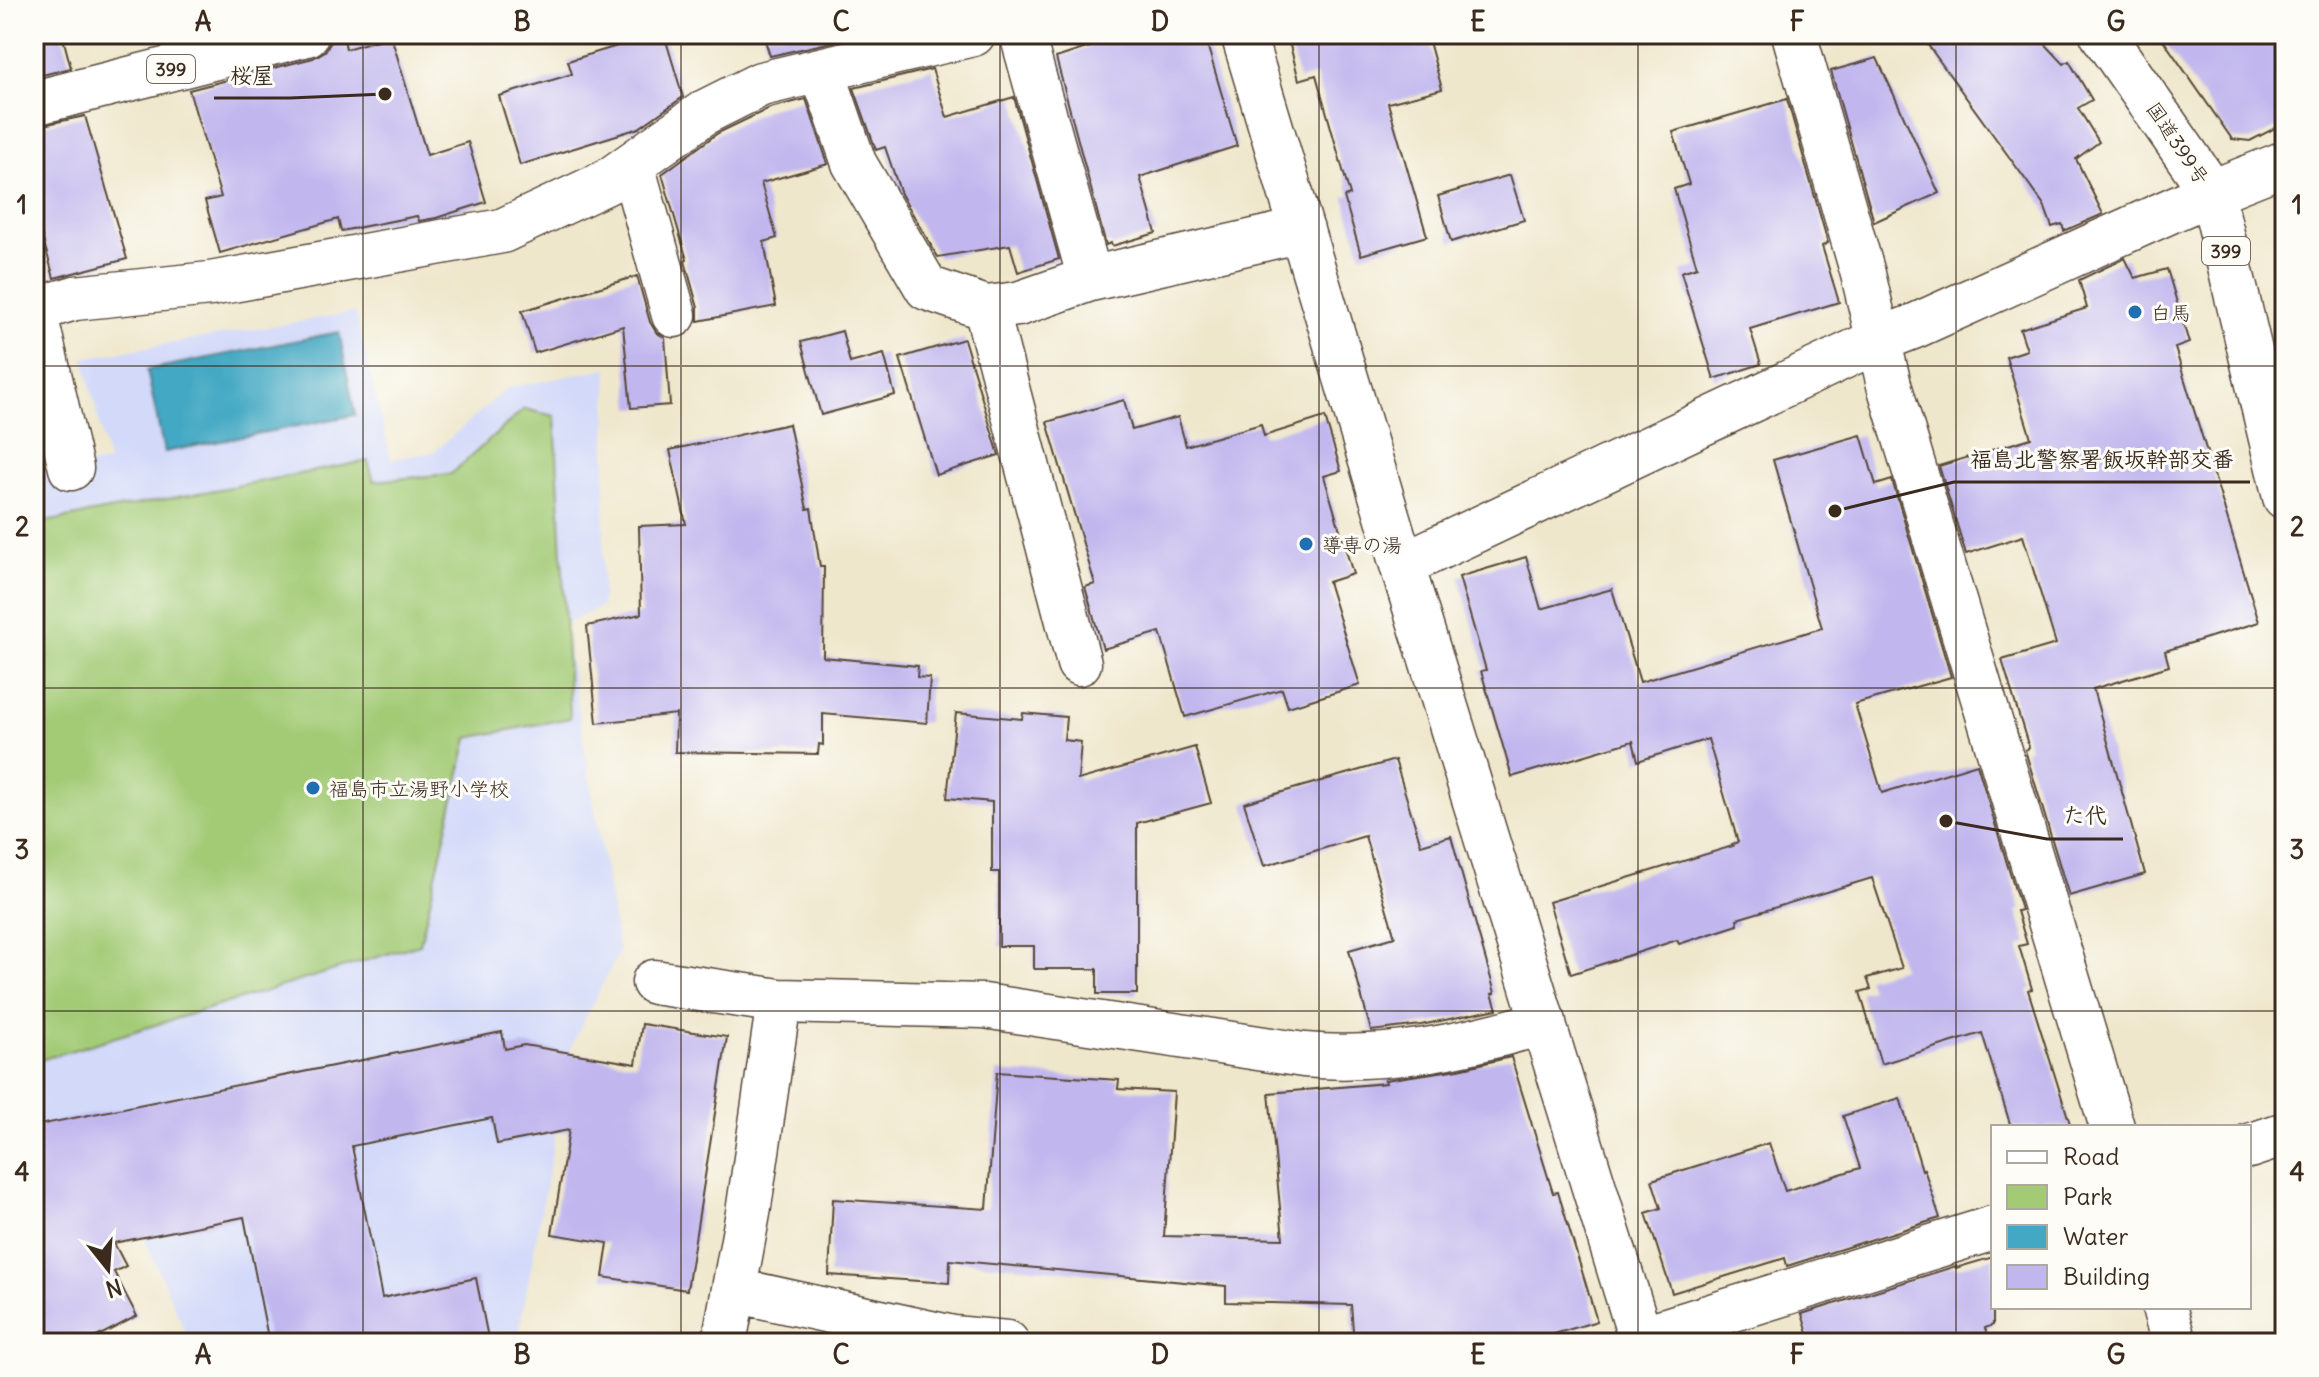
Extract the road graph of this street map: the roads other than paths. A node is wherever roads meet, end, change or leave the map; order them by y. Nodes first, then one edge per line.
1 (307, 34) edge
2 (973, 34) edge
3 (1022, 34) edge
4 (1243, 34) edge
5 (1794, 34) edge
6 (2102, 34) edge
7 (822, 70) junction
8 (34, 103) edge
9 (2285, 163) edge
10 (632, 165) junction
11 (2212, 192) junction
12 (1302, 230) junction
13 (1090, 279) junction
14 (986, 308) junction
15 (34, 310) edge
16 (674, 315) dead end
17 (1879, 340) junction
18 (71, 468) dead end
19 (2285, 497) edge
20 (1402, 565) junction
21 (1079, 663) dead end
22 (654, 982) dead end
23 (779, 1001) junction
24 (1544, 1022) junction
25 (2111, 1125) edge
26 (2285, 1134) edge
27 (2251, 1145) edge
28 (1991, 1229) edge
29 (734, 1290) junction
30 (2165, 1309) edge
31 (1642, 1340) edge
32 (724, 1343) edge
33 (1007, 1343) edge
34 (2174, 1343) edge

1 - 8 main road, 399
2 - 7 main road
3 - 13 main road
4 - 12 main road
5 - 17 main road
6 - 11 main road, 国道399号 / 399
7 - 10 main road
7 - 14 main road
9 - 11 main road
10 - 15 main road
10 - 16 main road
11 - 17 main road
11 - 19 main road, 国道399号 / 399
12 - 13 main road
12 - 20 main road
13 - 14 main road
14 - 21 main road
15 - 18 main road
17 - 20 main road
17 - 25 main road
20 - 24 main road
22 - 23 main road
23 - 24 main road
23 - 29 main road
24 - 31 main road
26 - 27 main road
28 - 31 main road
29 - 32 main road
29 - 33 main road
30 - 34 main road

